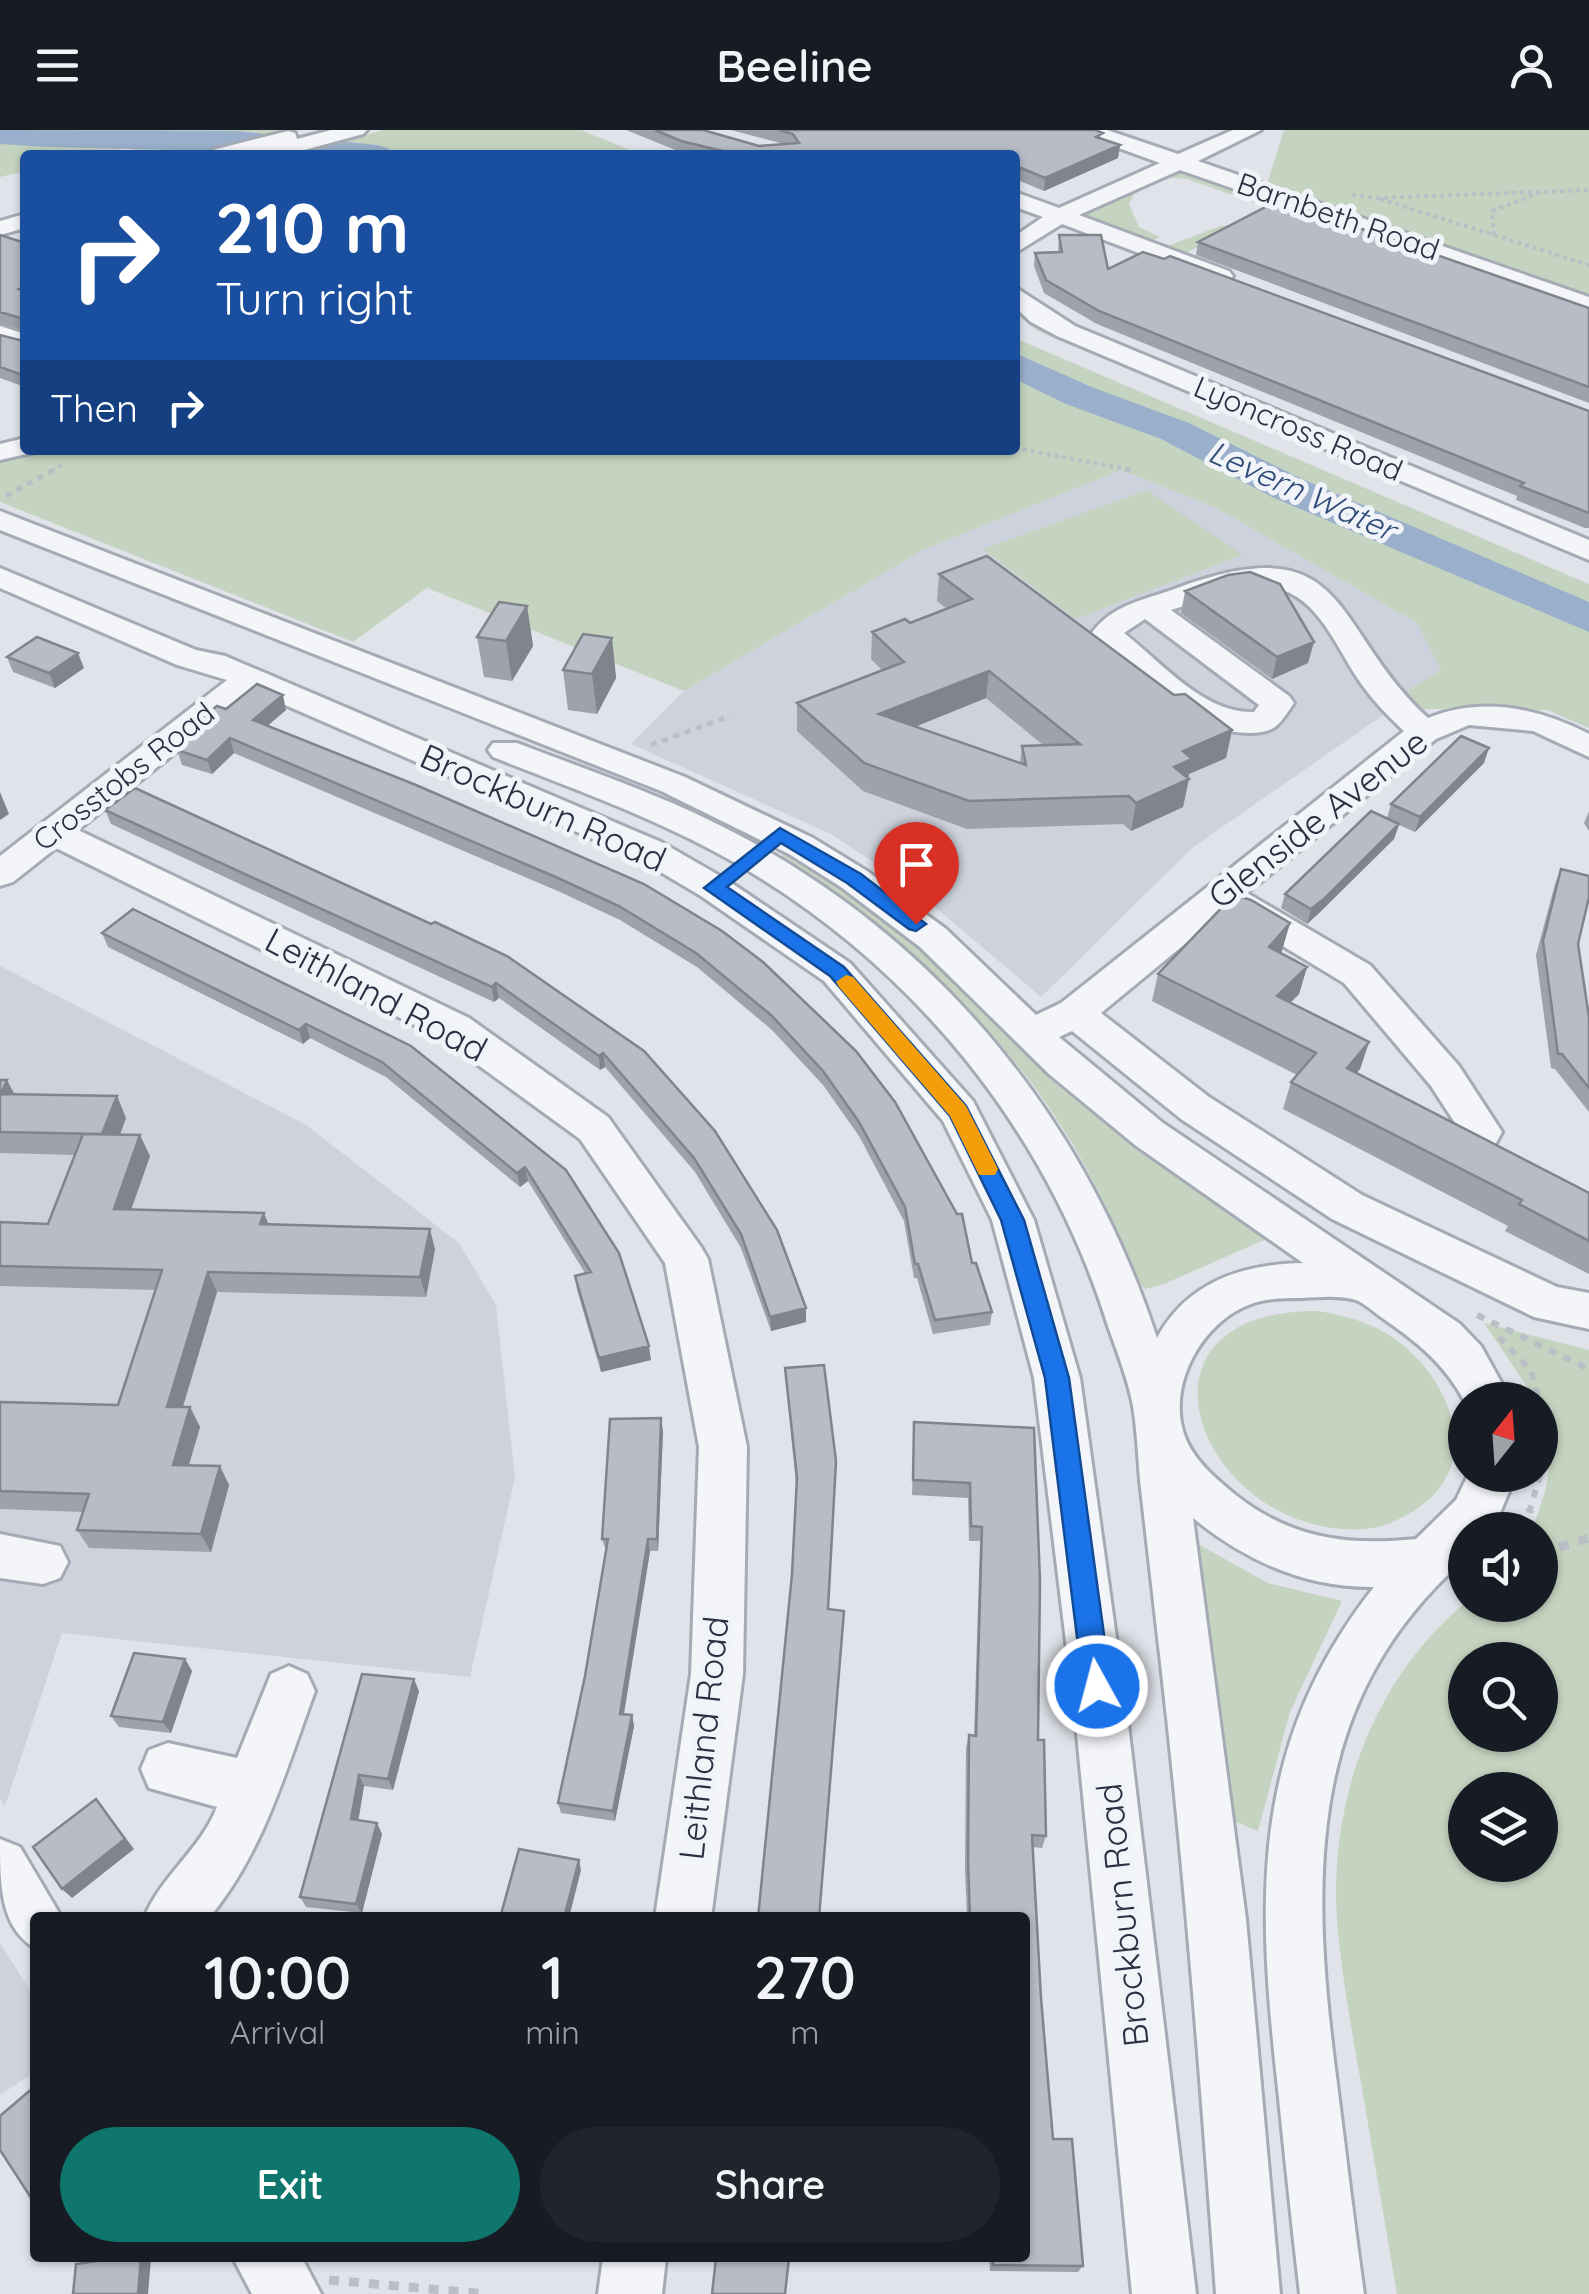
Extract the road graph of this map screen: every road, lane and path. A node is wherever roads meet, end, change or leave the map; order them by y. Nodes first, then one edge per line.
1 (356, 130) edge
2 (1087, 130) edge
3 (1218, 130) edge
4 (1250, 130) edge
5 (310, 134) edge
6 (242, 150) edge
7 (273, 150) edge
8 (1169, 159) junction
9 (1544, 190) junction
10 (1589, 190) edge
11 (1338, 193) dead end
12 (1376, 198) junction
13 (1020, 201) edge
14 (1052, 212) junction
15 (19, 214) edge
16 (1020, 222) edge
17 (0, 228) edge
18 (1494, 235) junction
19 (1020, 241) edge
20 (1589, 265) edge
21 (1243, 284) edge
22 (1020, 299) edge
23 (1589, 305) edge
24 (1020, 323) edge
25 (1020, 449) edge
26 (62, 464) dead end
27 (1131, 470) dead end
28 (1408, 485) junction
29 (0, 500) edge
30 (0, 520) edge
31 (0, 546) edge
32 (1589, 551) edge
33 (1589, 572) edge
34 (0, 578) edge
35 (159, 596) junction
36 (1150, 608) junction
37 (248, 680) junction
38 (730, 716) dead end
39 (1424, 732) junction
40 (647, 746) dead end
41 (1589, 747) edge
42 (54, 832) junction
43 (765, 845) junction
44 (0, 874) edge
45 (714, 888) junction
46 (1220, 893) junction
47 (1075, 1013) junction
48 (1032, 1034) junction
49 (1482, 1132) dead end
50 (1369, 1283) junction
51 (1589, 1311) edge
52 (1477, 1315) dead end
53 (1478, 1382) edge
54 (1534, 1382) edge
55 (1157, 1416) junction
56 (1486, 1492) edge
57 (1589, 1538) edge
58 (1558, 1547) edge
59 (1426, 1559) junction
60 (288, 1691) dead end
61 (168, 1770) dead end
62 (252, 1788) junction
63 (0, 1868) edge
64 (177, 1912) edge
65 (683, 1912) edge
66 (30, 1913) edge
67 (267, 2262) edge
68 (634, 2262) edge
69 (290, 2294) edge
70 (320, 2294) edge
71 (488, 2294) edge
72 (630, 2294) edge
73 (1164, 2294) edge
74 (1248, 2294) edge
75 (1332, 2294) edge

1 - 5 street
2 - 8 street, Barnbeth Road
3 - 8 street
4 - 8 street
5 - 6 street
5 - 7 street
8 - 14 street
8 - 23 street, Barnbeth Road
9 - 10 path
9 - 12 path
9 - 18 path
11 - 12 path
12 - 18 path
13 - 14 street
14 - 16 street
14 - 19 street
14 - 21 street
15 - 17 street
18 - 20 path
22 - 28 street, Lyoncross Road
24 - 28 street, Lyoncross Road
25 - 27 path
26 - 29 path
28 - 32 street, Lyoncross Road
28 - 33 street, Lyoncross Road
30 - 35 street, Brockburn Road
31 - 35 street, Brockburn Road
34 - 37 street, Brockburn Road
35 - 43 street, Brockburn Road
36 - 36 street
36 - 39 street
37 - 42 street, Crosstobs Road
37 - 45 street, Brockburn Road
38 - 40 path
39 - 41 street, Glenside Avenue
39 - 46 street, Glenside Avenue
42 - 44 street, Crosstobs Road
42 - 65 street, Leithland Road
43 - 45 street
43 - 48 street, Brockburn Road
43 - 55 street, Brockburn Road
45 - 73 street, Brockburn Road
46 - 47 street, Glenside Avenue
46 - 49 street
47 - 48 street, Glenside Avenue
47 - 51 street
48 - 50 street, Brockburn Road
50 - 53 street, Brockburn Road
50 - 55 street
52 - 54 path
55 - 59 street
55 - 74 street, Brockburn Road
56 - 59 street
57 - 58 path
59 - 75 street
60 - 62 street
61 - 62 street
62 - 64 street
63 - 66 street
67 - 69 street
68 - 72 street
70 - 71 path

